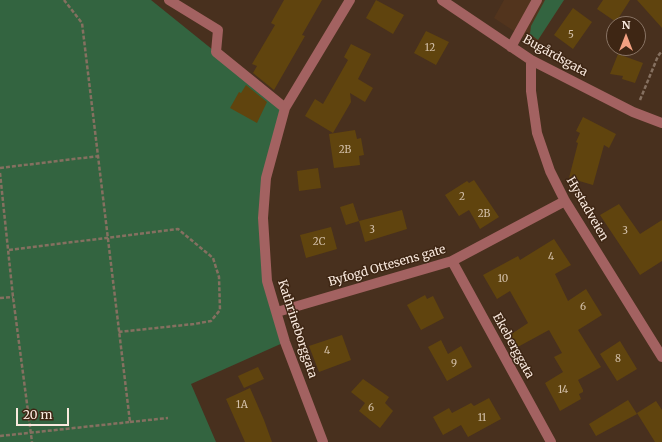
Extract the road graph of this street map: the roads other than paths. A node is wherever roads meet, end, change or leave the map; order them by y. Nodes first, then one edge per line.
1 (169, 0) edge
2 (350, 0) edge
3 (442, 0) edge
4 (537, 0) edge
5 (511, 47) junction
6 (531, 60) junction
7 (285, 108) junction
8 (662, 123) edge
9 (565, 202) junction
10 (452, 261) junction
11 (277, 312) junction
12 (662, 356) edge
13 (323, 442) edge
14 (551, 442) edge

1 - 7 street
2 - 7 street, Kathrineborggata
3 - 5 street, Bugårdsgata
4 - 5 street
5 - 6 street, Bugårdsgata
6 - 8 street, Bugårdsgata
6 - 9 street, Hystadveien
7 - 11 street, Kathrineborggata
9 - 10 street, Byfogd Ottesens gate
9 - 12 street, Hystadveien
10 - 11 street, Byfogd Ottesens gate
10 - 14 street, Ekeberggata
11 - 13 street, Kathrineborggata

